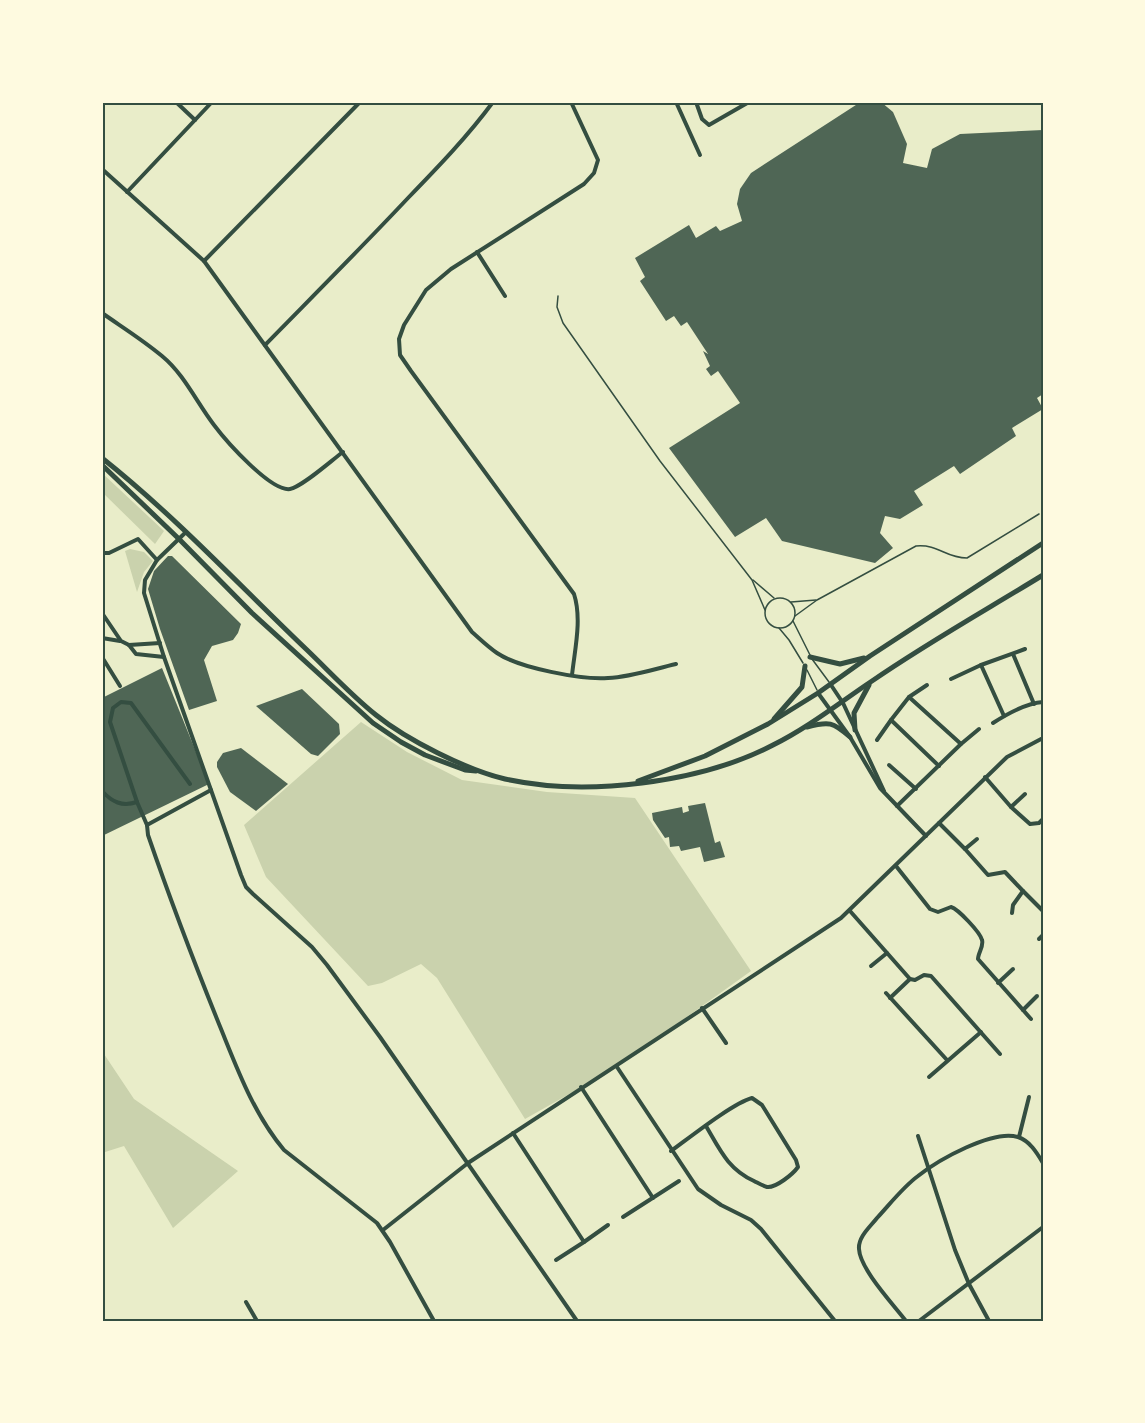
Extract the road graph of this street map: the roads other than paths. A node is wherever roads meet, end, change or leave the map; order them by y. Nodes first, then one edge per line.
1 (176, 102) edge
2 (212, 102) edge
3 (360, 102) edge
4 (493, 102) edge
5 (571, 102) edge
6 (676, 102) edge
7 (696, 102) edge
8 (749, 102) edge
9 (195, 120) junction
10 (700, 155) dead end
11 (102, 169) edge
12 (127, 192) junction
13 (477, 252) junction
14 (204, 261) junction
15 (505, 296) dead end
16 (558, 296) dead end
17 (102, 313) edge
18 (265, 345) junction
19 (343, 452) junction
20 (102, 458) edge
21 (102, 465) edge
22 (1039, 514) dead end
23 (185, 532) junction
24 (179, 539) junction
25 (1043, 543) edge
26 (102, 553) edge
27 (157, 560) junction
28 (1043, 574) edge
29 (752, 580) junction
30 (774, 598) junction
31 (817, 600) junction
32 (791, 602) junction
33 (765, 610) junction
34 (102, 613) edge
35 (795, 616) junction
36 (793, 621) junction
37 (778, 628) junction
38 (102, 638) edge
39 (121, 641) junction
40 (160, 643) junction
41 (129, 645) junction
42 (1025, 649) dead end
43 (1013, 654) junction
44 (870, 656) junction
45 (102, 657) edge
46 (164, 657) junction
47 (810, 657) junction
48 (676, 664) dead end
49 (981, 665) junction
50 (805, 666) junction
51 (572, 675) junction
52 (951, 679) dead end
53 (871, 681) junction
54 (831, 685) junction
55 (927, 685) dead end
56 (120, 686) dead end
57 (818, 693) junction
58 (909, 697) junction
59 (1043, 702) edge
60 (843, 703) junction
61 (1034, 704) junction
62 (831, 710) junction
63 (1004, 716) junction
64 (891, 720) junction
65 (993, 723) dead end
66 (768, 724) junction
67 (802, 729) junction
68 (979, 729) dead end
69 (855, 730) junction
70 (850, 737) junction
71 (1043, 738) edge
72 (877, 741) dead end
73 (961, 744) junction
74 (889, 765) dead end
75 (939, 766) junction
76 (478, 771) junction
77 (986, 777) junction
78 (634, 783) junction
79 (190, 784) dead end
80 (916, 789) junction
81 (211, 790) junction
82 (102, 791) edge
83 (884, 792) junction
84 (1025, 794) dead end
85 (137, 802) junction
86 (897, 806) junction
87 (1011, 807) junction
88 (1043, 819) edge
89 (939, 823) junction
90 (147, 825) junction
91 (926, 836) junction
92 (977, 839) dead end
93 (965, 849) junction
94 (896, 866) junction
95 (1023, 891) junction
96 (850, 911) junction
97 (1043, 911) edge
98 (1012, 913) dead end
99 (1043, 935) edge
100 (1039, 939) dead end
101 (887, 952) junction
102 (871, 966) dead end
103 (1013, 969) dead end
104 (910, 979) junction
105 (998, 983) junction
106 (886, 993) dead end
107 (1037, 996) dead end
108 (890, 998) junction
109 (702, 1008) junction
110 (1023, 1010) junction
111 (1031, 1019) dead end
112 (981, 1032) junction
113 (726, 1043) dead end
114 (1000, 1054) dead end
115 (947, 1060) junction
116 (617, 1066) junction
117 (928, 1077) dead end
118 (581, 1088) junction
119 (1029, 1097) dead end
120 (706, 1126) junction
121 (513, 1133) junction
122 (918, 1136) dead end
123 (1019, 1137) junction
124 (671, 1151) junction
125 (468, 1162) junction
126 (1043, 1163) edge
127 (929, 1169) junction
128 (679, 1181) dead end
129 (653, 1198) junction
130 (623, 1217) dead end
131 (608, 1225) dead end
132 (1043, 1227) edge
133 (382, 1230) junction
134 (584, 1242) junction
135 (556, 1260) dead end
136 (969, 1284) junction
137 (246, 1302) dead end
138 (257, 1321) edge
139 (434, 1321) edge
140 (577, 1321) edge
141 (835, 1321) edge
142 (906, 1321) edge
143 (919, 1321) edge
144 (989, 1321) edge

1 - 9 street
2 - 9 street
3 - 14 street
4 - 18 street
5 - 13 street
6 - 10 street
7 - 8 street
9 - 12 street
11 - 12 street
12 - 14 street
13 - 15 street
13 - 51 street
14 - 18 street
16 - 29 lane
17 - 19 street
18 - 19 street
19 - 51 street
20 - 23 main road
21 - 24 main road
22 - 31 lane
23 - 24 street
23 - 76 main road
24 - 27 street
24 - 76 main road
25 - 44 main road
26 - 27 street
27 - 40 street
28 - 53 main road
29 - 30 lane
29 - 33 lane
30 - 32 lane
30 - 33 lane
31 - 32 lane
31 - 35 lane
32 - 35 lane
33 - 37 lane
34 - 39 street
35 - 36 lane
36 - 37 lane
36 - 47 lane
37 - 50 lane
38 - 39 street
39 - 41 street
40 - 41 street
40 - 46 street
41 - 46 street
42 - 43 street
43 - 49 street
43 - 61 street
44 - 47 main road
44 - 54 main road
45 - 56 street
46 - 81 street
47 - 54 lane
48 - 51 street
49 - 52 street
49 - 63 street
50 - 57 lane
50 - 66 main road
53 - 60 main road
53 - 69 main road
54 - 57 main road
54 - 60 street
55 - 58 street
57 - 62 street
57 - 66 main road
58 - 64 street
58 - 73 street
59 - 61 street
60 - 62 main road
60 - 69 street
61 - 63 street
62 - 67 main road
62 - 70 street
63 - 65 street
64 - 72 street
64 - 75 street
66 - 78 main road
67 - 70 main road
67 - 78 main road
68 - 73 street
69 - 83 street
70 - 83 street
71 - 77 street
73 - 75 street
74 - 80 street
75 - 80 street
76 - 78 main road
77 - 87 street
77 - 89 street
79 - 85 street
80 - 86 street
81 - 90 street
81 - 125 street
82 - 85 street
83 - 86 street
84 - 87 street
85 - 90 street
86 - 91 street
87 - 88 street
89 - 91 street
89 - 93 street
90 - 133 street
91 - 94 street
92 - 93 street
93 - 95 street
94 - 96 street
94 - 105 street
95 - 97 street
95 - 98 street
96 - 101 street
96 - 109 street
99 - 100 street
101 - 102 street
101 - 104 street
103 - 105 street
104 - 108 street
104 - 112 street
105 - 110 street
106 - 108 street
107 - 110 street
108 - 115 street
109 - 113 street
109 - 116 street
110 - 111 street
112 - 114 street
112 - 115 street
115 - 117 street
116 - 118 street
116 - 124 street
118 - 121 street
118 - 129 street
119 - 123 street
120 - 120 street
120 - 124 street
121 - 125 street
121 - 134 street
122 - 127 street
123 - 126 street
123 - 127 street
124 - 141 street
125 - 133 street
125 - 140 street
127 - 136 street
127 - 142 street
128 - 129 street
129 - 130 street
131 - 134 street
132 - 136 street
133 - 139 street
134 - 135 street
136 - 143 street
136 - 144 street
137 - 138 street

